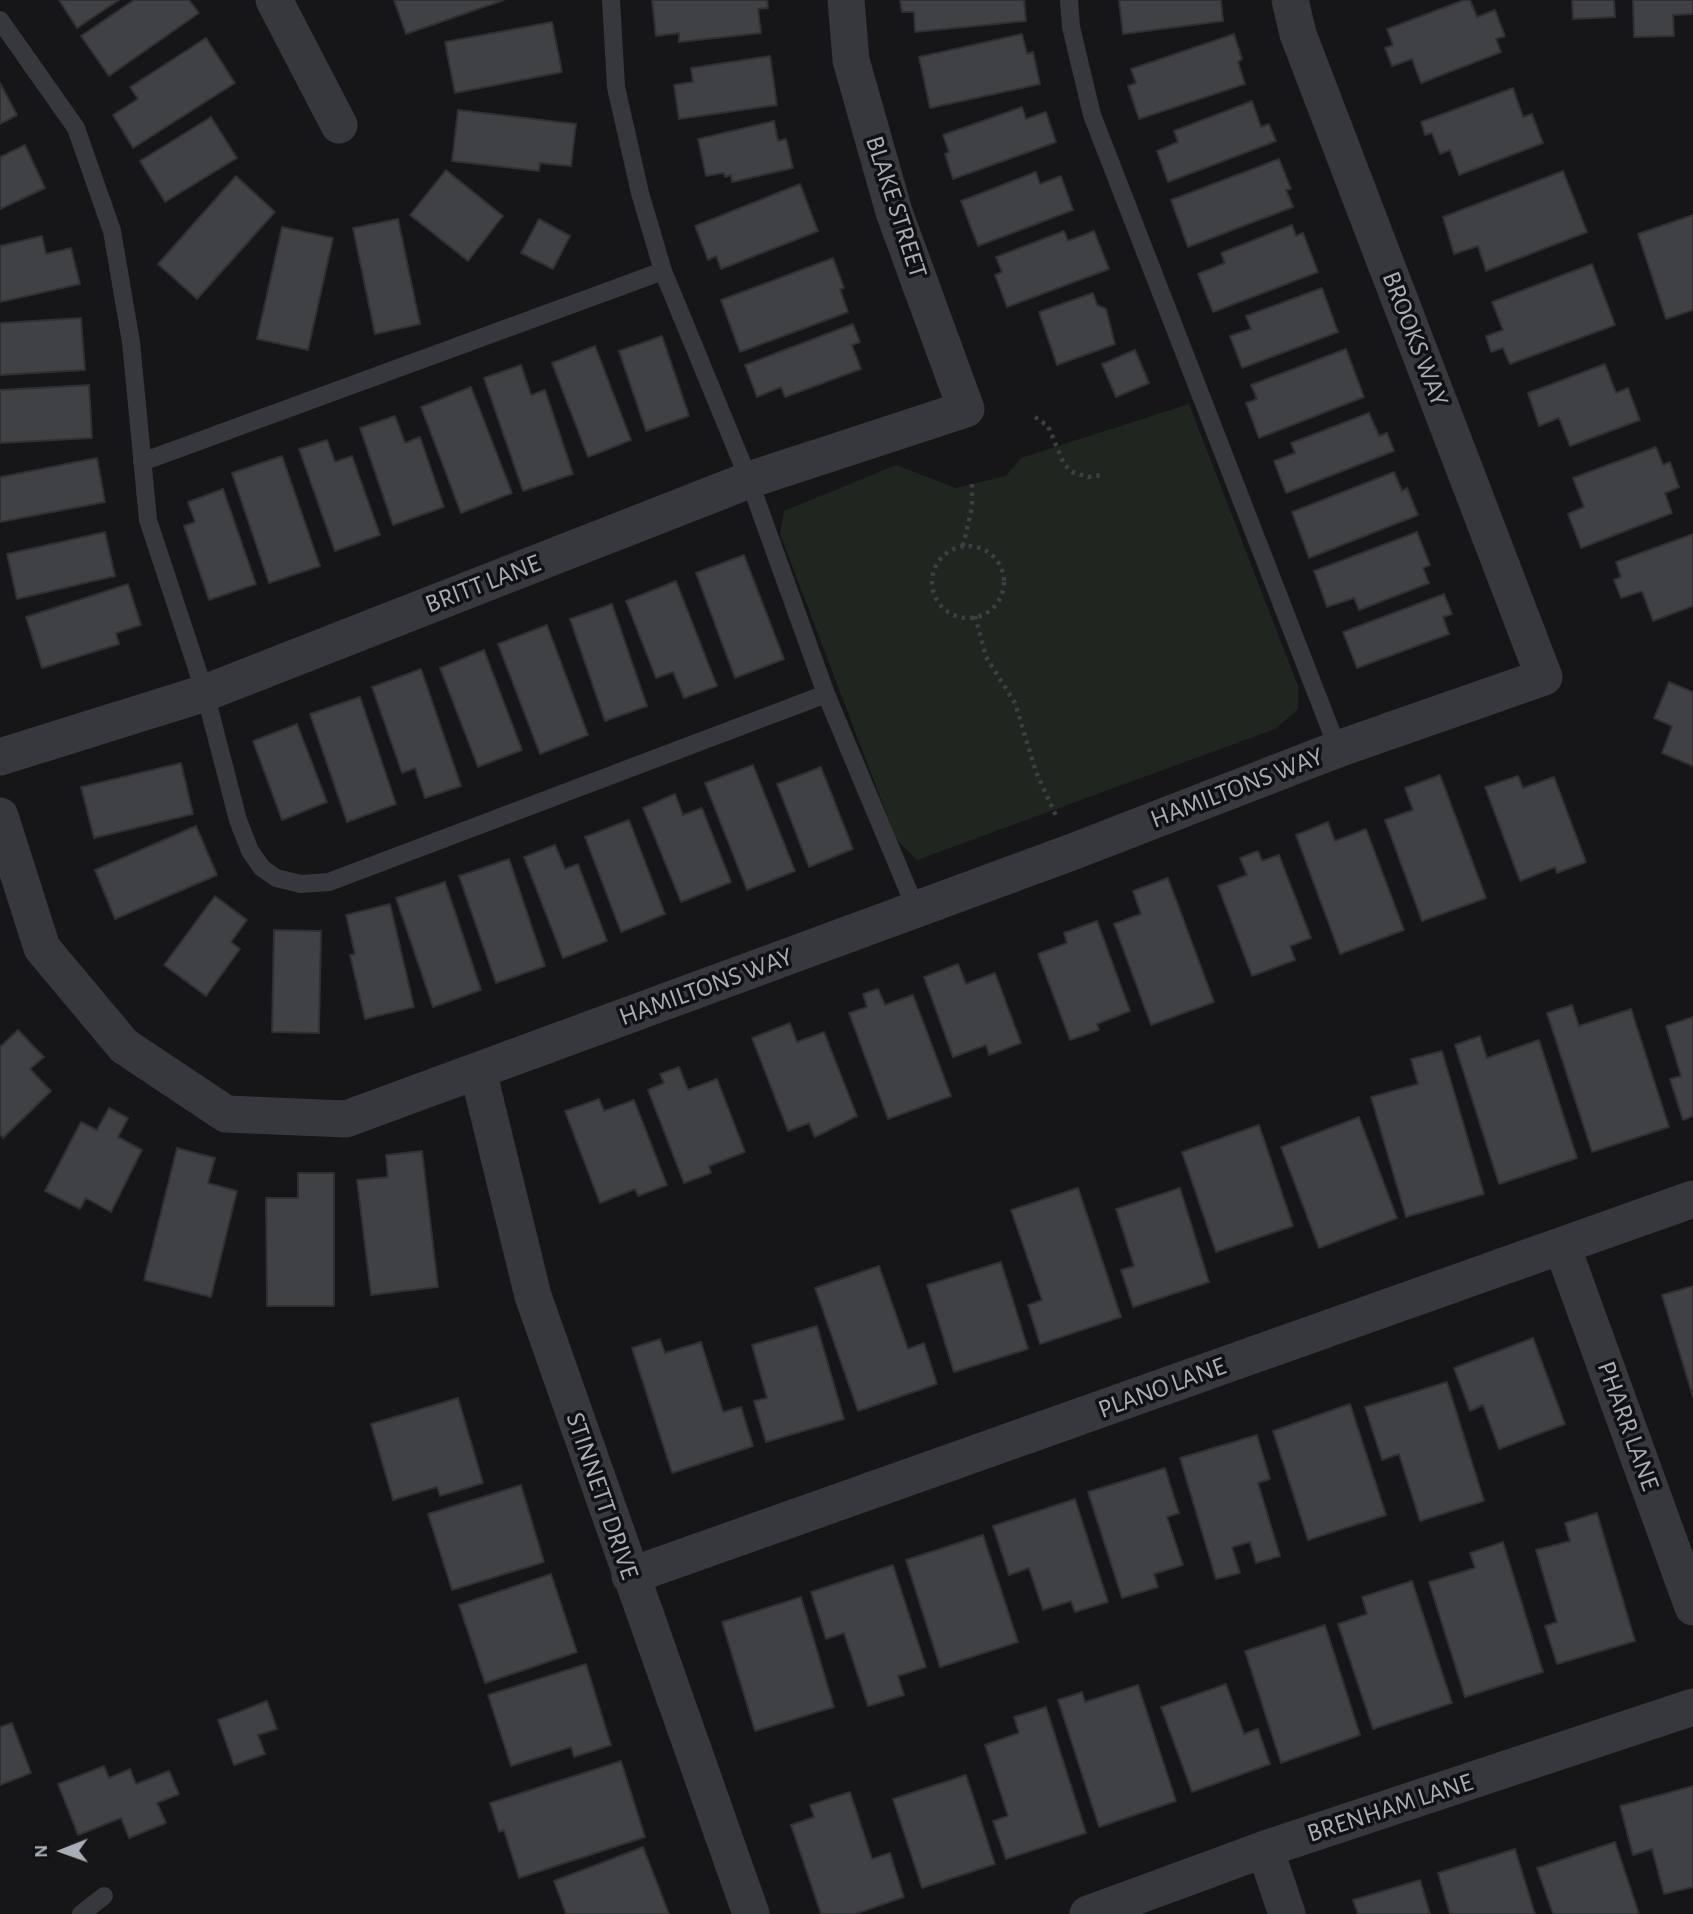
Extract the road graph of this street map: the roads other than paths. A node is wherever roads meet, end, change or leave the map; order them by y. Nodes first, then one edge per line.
1 (274, 0) edge
2 (611, 0) edge
3 (846, 0) edge
4 (1069, 0) edge
5 (1290, 0) edge
6 (0, 20) edge
7 (339, 125) dead end
8 (663, 271) junction
9 (966, 409) joint
10 (142, 462) junction
11 (749, 480) junction
12 (1544, 677) joint
13 (205, 692) junction
14 (826, 694) junction
15 (1338, 749) junction
16 (0, 757) edge
17 (0, 816) edge
18 (916, 909) junction
19 (478, 1071) junction
20 (1693, 1199) edge
21 (1562, 1245) junction
22 (630, 1576) junction
23 (1693, 1607) edge
24 (1693, 1707) edge
25 (1265, 1849) junction
26 (104, 1896) dead end
27 (81, 1914) edge
28 (751, 1914) edge
29 (1088, 1914) edge
30 (1287, 1914) edge

1 - 7 street
2 - 8 lane
3 - 9 street, BLAKE STREET
4 - 15 lane
5 - 12 street, BROOKS WAY
6 - 10 lane
8 - 10 lane
8 - 11 lane
9 - 11 street, BRITT LANE
10 - 13 lane
11 - 13 street, BRITT LANE
11 - 14 lane
12 - 15 street, HAMILTONS WAY
13 - 14 lane
13 - 16 street, BRITT LANE
14 - 18 lane
15 - 18 street, HAMILTONS WAY
17 - 19 street, HAMILTONS WAY
18 - 19 street, HAMILTONS WAY
19 - 22 street, STINNETT DRIVE
20 - 21 street, PLANO LANE
21 - 22 street, PLANO LANE
21 - 23 street, PHARR LANE
22 - 28 street, STINNETT DRIVE
24 - 25 street, BRENHAM LANE
25 - 29 street, BRENHAM LANE
25 - 30 street
26 - 27 lane

